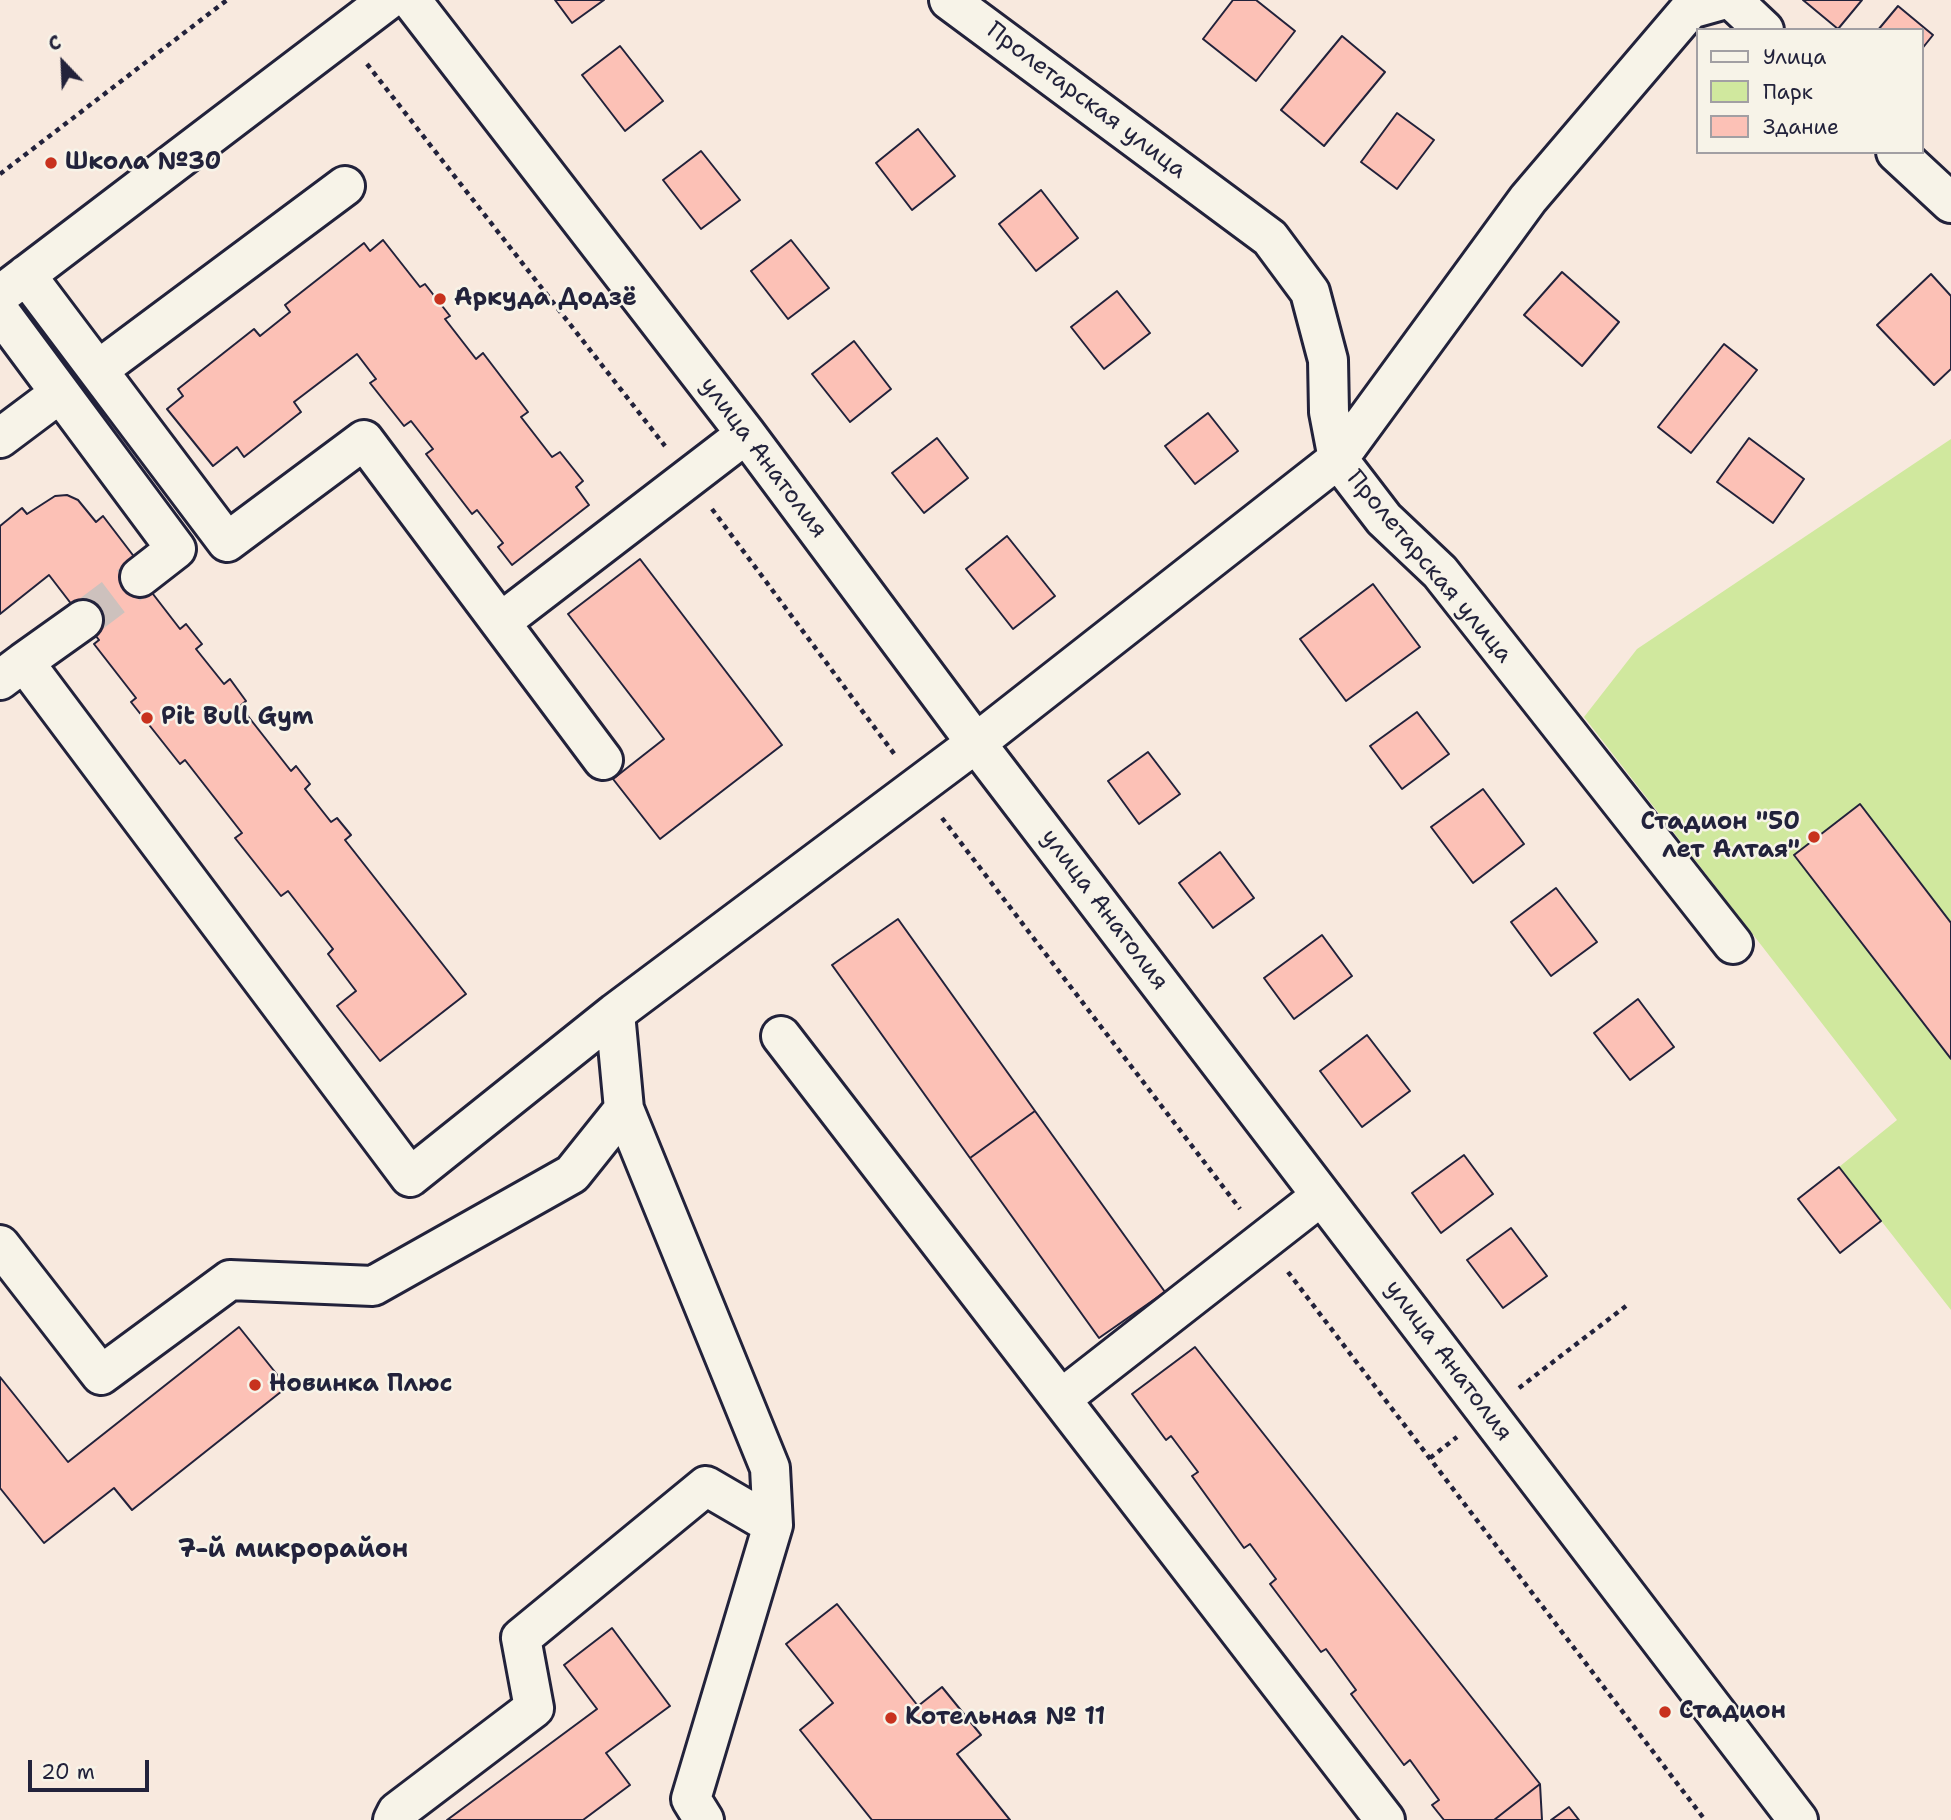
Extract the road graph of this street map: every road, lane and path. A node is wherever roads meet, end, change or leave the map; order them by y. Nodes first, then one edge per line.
1 (227, 0) edge
2 (387, 0) edge
3 (411, 0) edge
4 (949, 0) edge
5 (1722, 0) edge
6 (1732, 0) edge
7 (1762, 28) edge
8 (343, 34) junction
9 (1898, 154) edge
10 (0, 174) edge
11 (345, 186) dead end
12 (1951, 203) edge
13 (13, 285) edge
14 (0, 312) edge
15 (98, 370) junction
16 (61, 393) junction
17 (746, 434) junction
18 (0, 439) edge
19 (1338, 458) junction
20 (689, 478) junction
21 (140, 577) tunnel mouth
22 (83, 620) tunnel mouth
23 (501, 622) junction
24 (12, 671) edge
25 (976, 743) junction
26 (603, 760) dead end
27 (919, 787) junction
28 (1733, 944) dead end
29 (615, 1013) junction
30 (782, 1036) dead end
31 (624, 1109) junction
32 (1321, 1196) junction
33 (1264, 1240) junction
34 (0, 1245) edge
35 (1626, 1306) dead end
36 (1061, 1399) junction
37 (1487, 1413) junction
38 (1430, 1458) junction
39 (773, 1525) junction
40 (393, 1820) edge
41 (705, 1820) edge
42 (1385, 1820) edge
43 (1705, 1820) edge
44 (1798, 1820) edge

1 - 10 path
2 - 8 street
3 - 17 street, улица Анатолия
4 - 19 street, Пролетарская улица
5 - 19 street
6 - 7 street
8 - 13 street
8 - 20 path
9 - 12 street
11 - 15 street
13 - 15 street
14 - 16 street
15 - 23 street
16 - 18 street
16 - 21 street
17 - 20 street
17 - 25 street, улица Анатолия
19 - 25 street
19 - 28 street, Пролетарская улица
20 - 23 street
20 - 27 path
22 - 24 street
23 - 26 street
24 - 29 street
25 - 27 street
25 - 32 street, улица Анатолия
27 - 29 street
27 - 33 path
29 - 31 street
30 - 36 street
31 - 34 street
31 - 39 street
32 - 33 street
32 - 37 street, улица Анатолия
33 - 36 street
33 - 38 path
35 - 37 path
36 - 42 street
37 - 38 path
37 - 44 street, улица Анатолия
38 - 43 path
39 - 40 street
39 - 41 street

